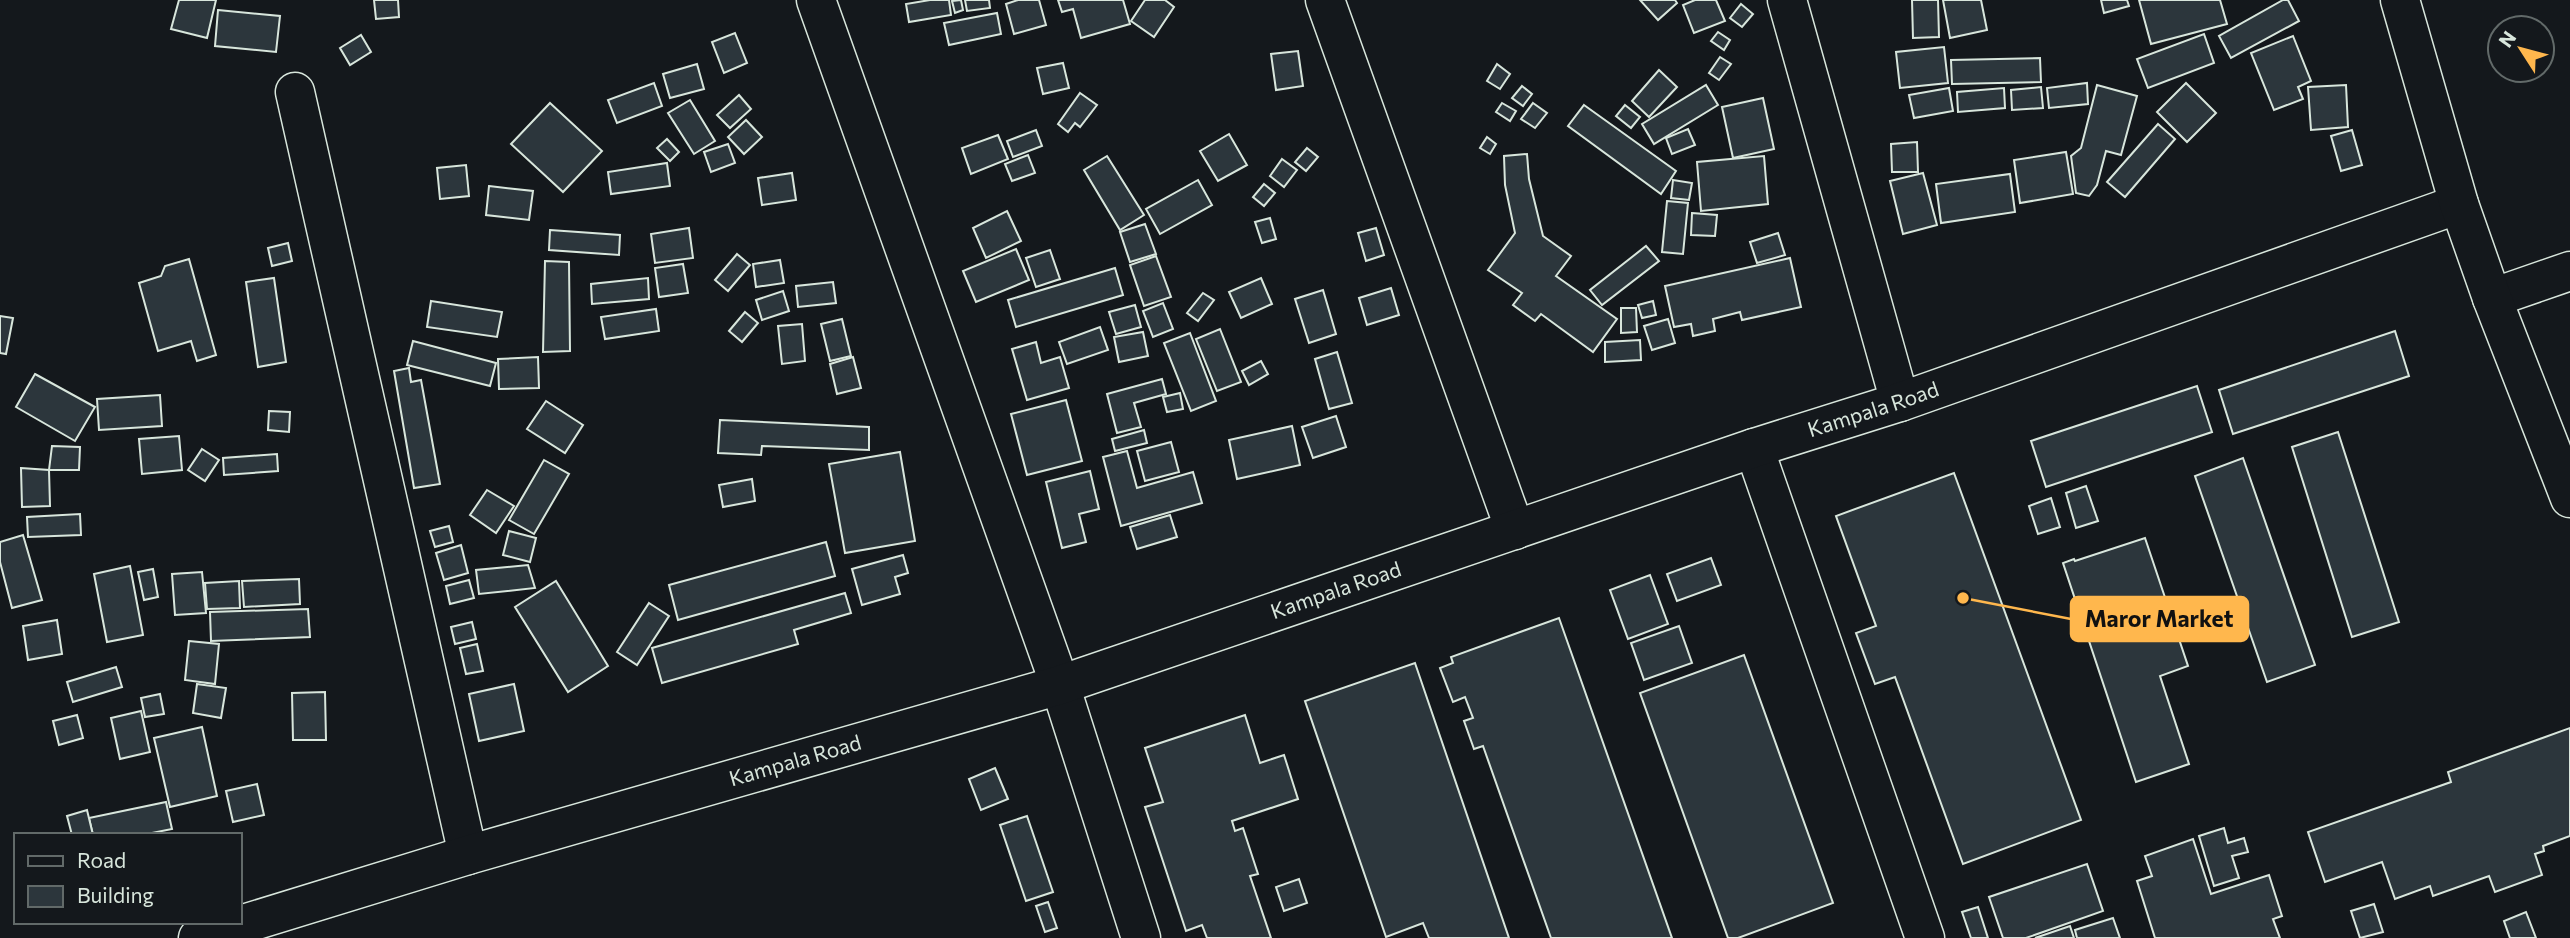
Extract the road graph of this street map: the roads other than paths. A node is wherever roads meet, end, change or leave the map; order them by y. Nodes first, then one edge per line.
1 (816, 0) edge
2 (1325, 0) edge
3 (1787, 0) edge
4 (2400, 0) edge
5 (295, 92) dead end
6 (2459, 204) junction
7 (2570, 271) edge
8 (2492, 298) junction
9 (1900, 402) junction
10 (1754, 448) junction
11 (2570, 498) edge
12 (1515, 530) junction
13 (1060, 685) junction
14 (468, 855) junction
15 (198, 938) edge
16 (1141, 938) edge
17 (1925, 938) edge

1 - 13 street
2 - 12 street
3 - 9 street
4 - 6 street
5 - 14 street
6 - 8 street
6 - 9 street, Kampala Road
7 - 8 street
8 - 11 street
9 - 10 street, Kampala Road
10 - 12 street, Kampala Road
10 - 17 street
12 - 13 street, Kampala Road
13 - 14 street, Kampala Road
13 - 16 street
14 - 15 street, Kampala Road

